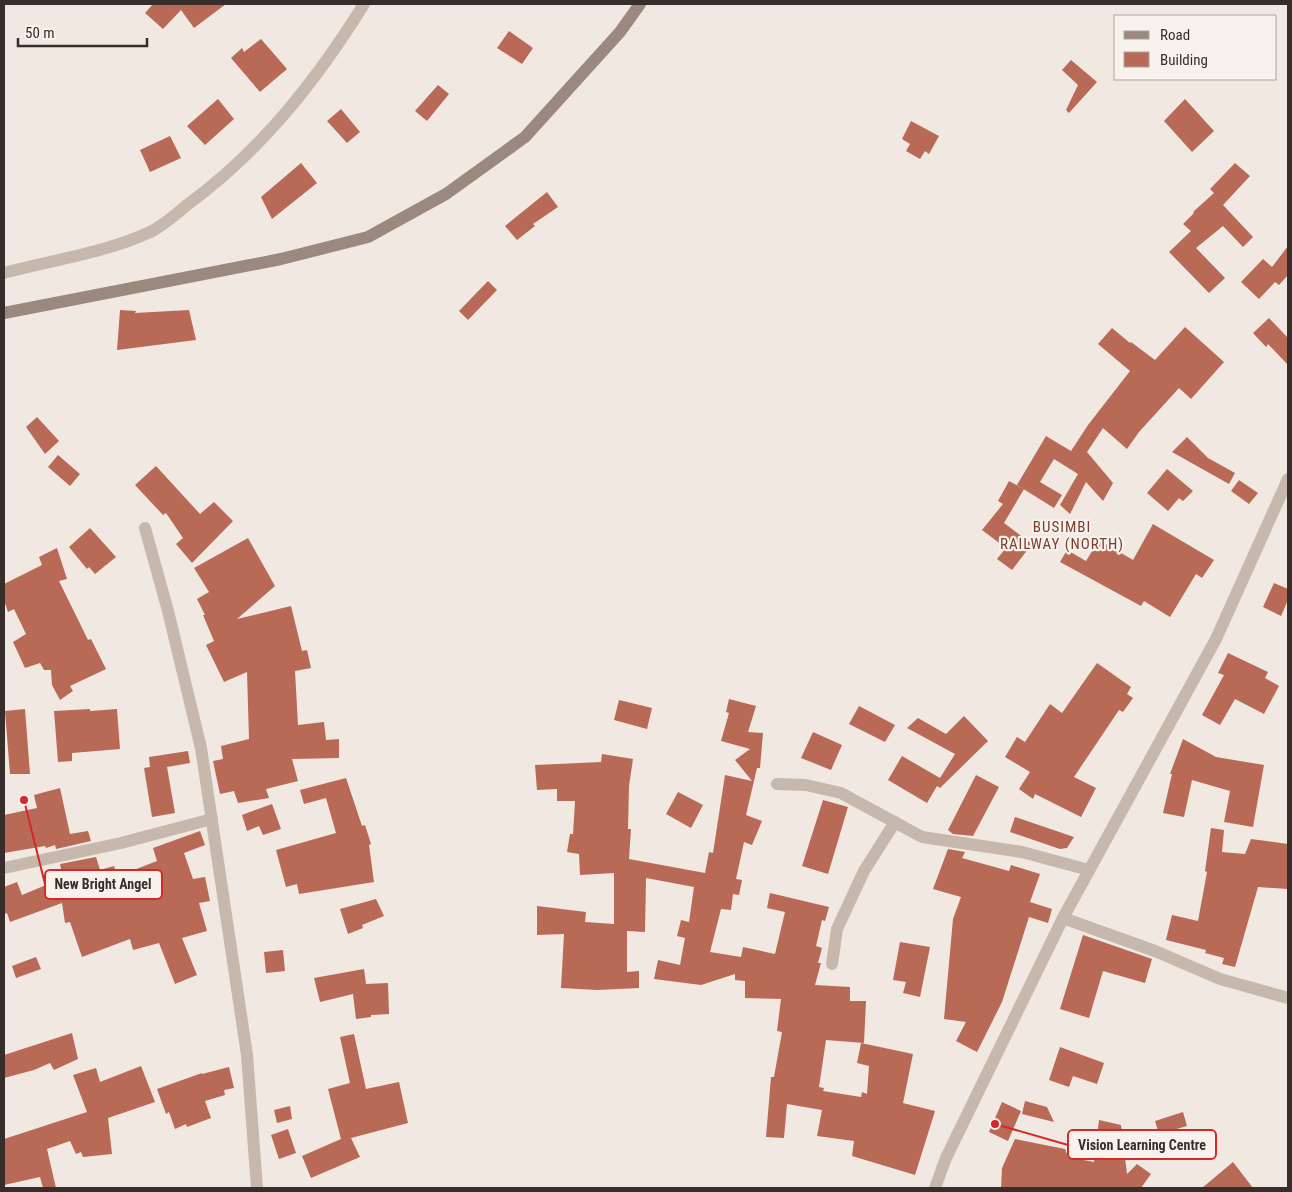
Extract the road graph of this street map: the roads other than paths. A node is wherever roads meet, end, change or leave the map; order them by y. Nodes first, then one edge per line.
1 (364, 4) edge
2 (640, 4) edge
3 (4, 273) edge
4 (4, 313) edge
5 (1288, 479) edge
6 (145, 528) dead end
7 (777, 784) dead end
8 (212, 819) junction
9 (895, 822) junction
10 (4, 868) edge
11 (1089, 870) junction
12 (1063, 918) junction
13 (832, 964) dead end
14 (1288, 998) edge
15 (257, 1188) edge
16 (935, 1188) edge

1 - 3 street
2 - 4 main road
5 - 11 street
6 - 8 street
7 - 9 street
8 - 10 street
8 - 15 street
9 - 11 street
9 - 13 street
11 - 12 street
12 - 14 street
12 - 16 street

